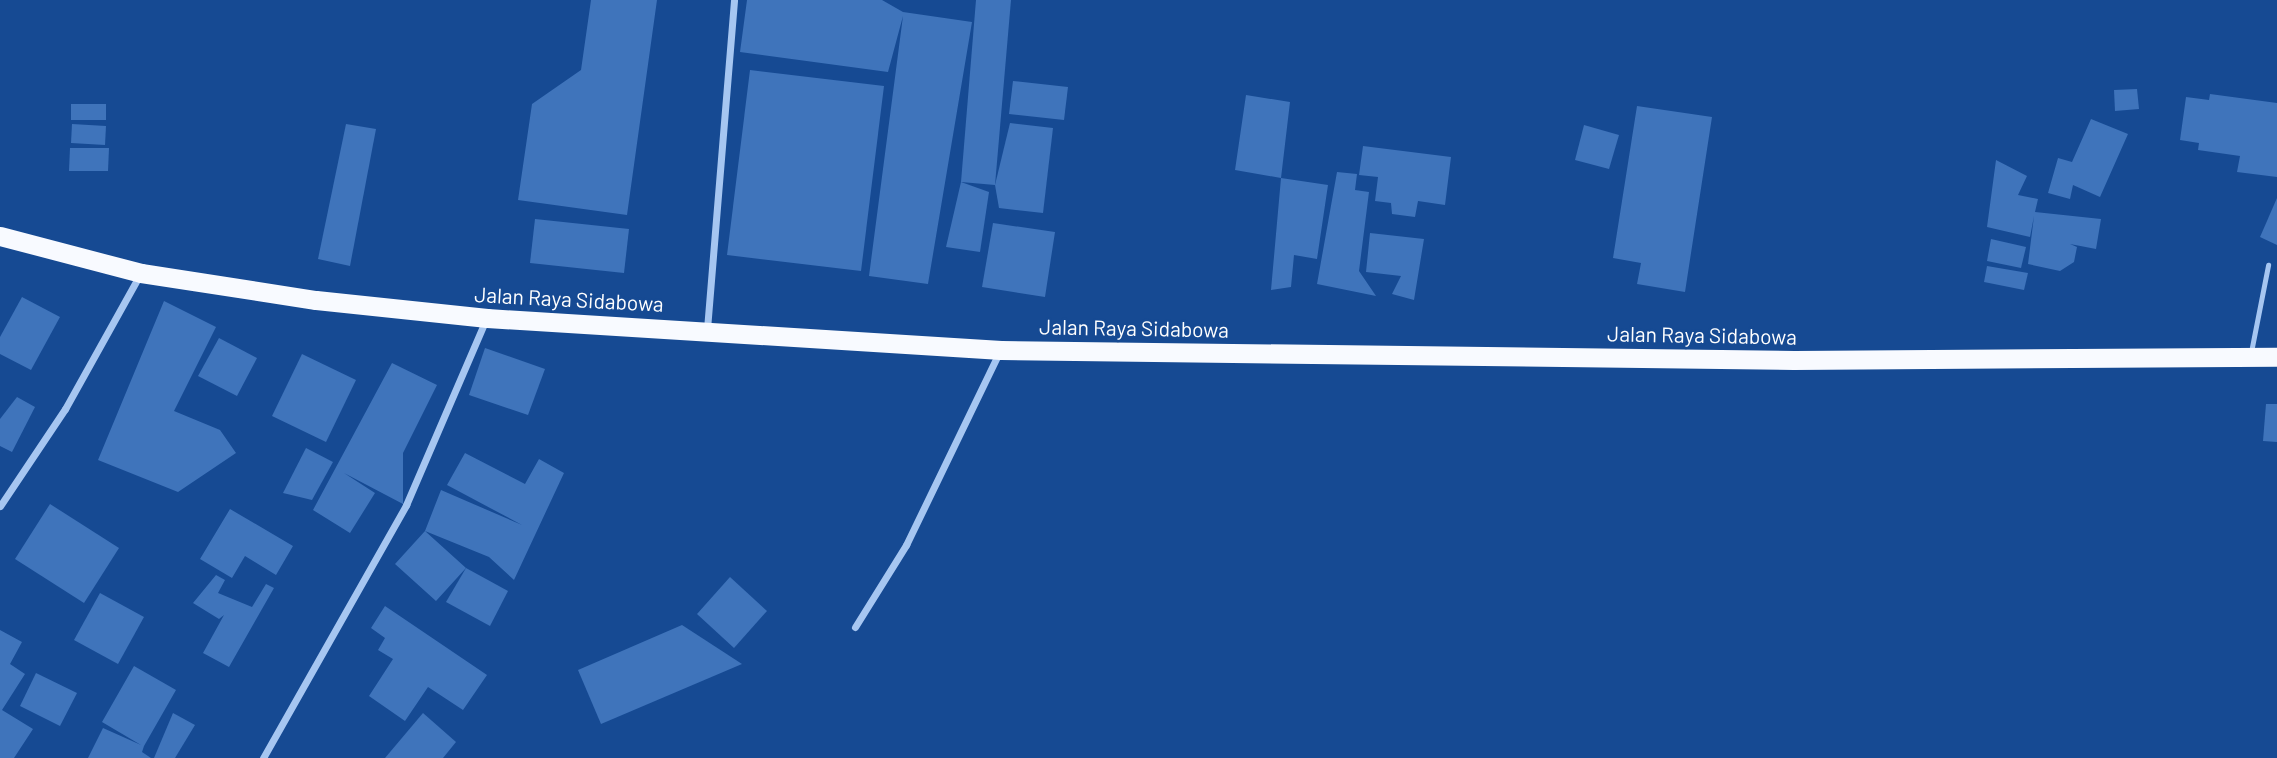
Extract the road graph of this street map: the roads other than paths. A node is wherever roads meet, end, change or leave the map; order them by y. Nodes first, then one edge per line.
1 (734, 0) edge
2 (0, 236) edge
3 (2267, 265) dead end
4 (141, 273) junction
5 (487, 318) junction
6 (707, 330) junction
7 (1001, 349) junction
8 (2277, 357) edge
9 (2249, 358) junction
10 (0, 506) edge
11 (855, 627) dead end
12 (263, 758) edge

1 - 6 street
2 - 4 highway, Jalan Raya Sidabowa
3 - 9 lane
4 - 5 highway, Jalan Raya Sidabowa
4 - 10 street
5 - 6 highway, Jalan Raya Sidabowa
5 - 12 street
6 - 7 highway, Jalan Raya Sidabowa
7 - 9 highway, Jalan Raya Sidabowa
7 - 11 street
8 - 9 highway, Jalan Raya Sidabowa

